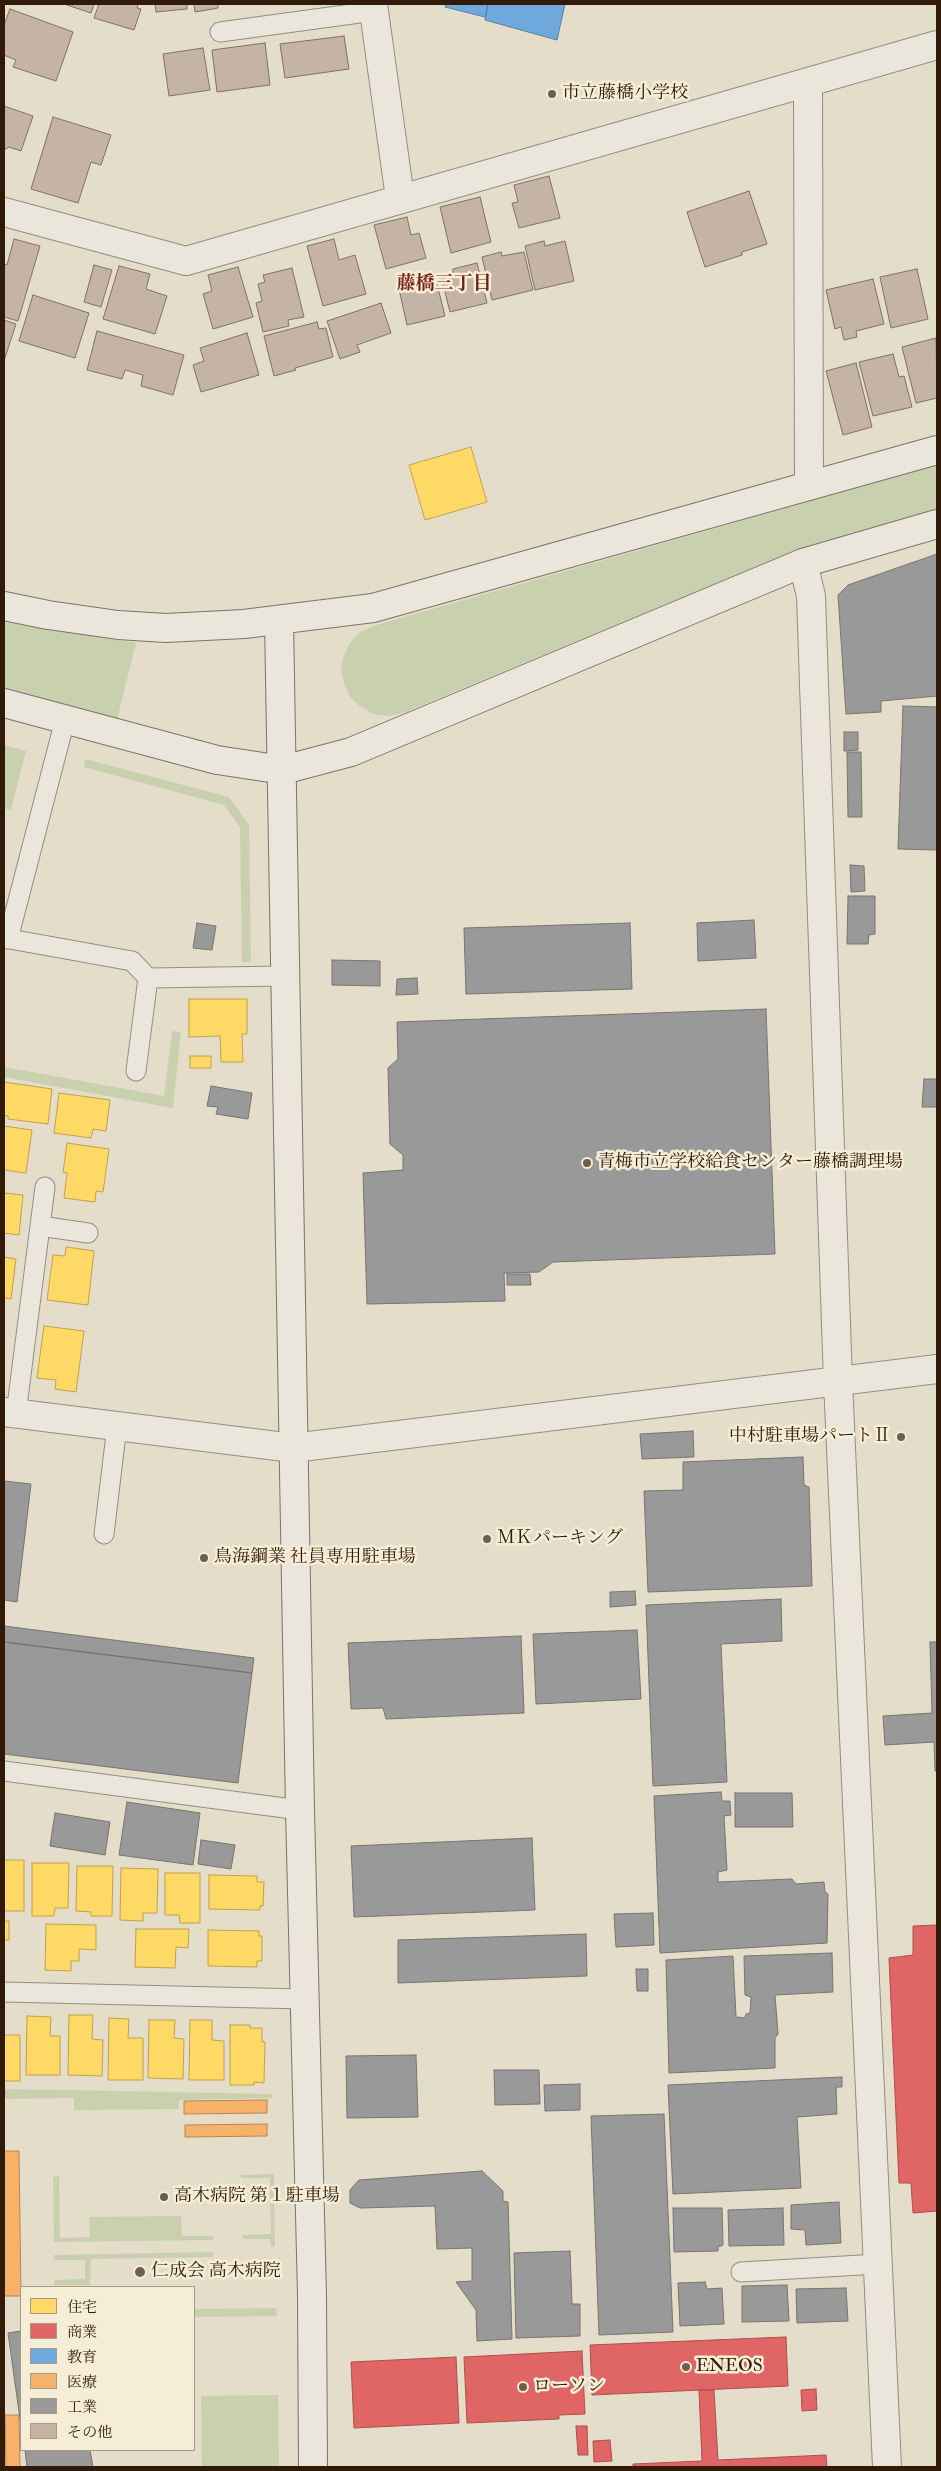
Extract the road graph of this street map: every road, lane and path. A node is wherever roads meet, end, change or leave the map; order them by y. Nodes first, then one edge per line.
1 (373, 8) edge
2 (220, 32) dead end
3 (936, 50) edge
4 (808, 83) junction
5 (400, 198) junction
6 (4, 212) edge
7 (937, 450) edge
8 (810, 486) junction
9 (937, 524) edge
10 (803, 563) junction
11 (4, 606) edge
12 (279, 621) junction
13 (4, 703) edge
14 (65, 720) junction
15 (283, 770) junction
16 (6, 939) edge
17 (286, 976) junction
18 (148, 978) junction
19 (136, 1071) dead end
20 (45, 1187) dead end
21 (40, 1226) junction
22 (88, 1233) dead end
23 (937, 1369) edge
24 (838, 1382) junction
25 (10, 1413) edge
26 (118, 1426) junction
27 (293, 1448) junction
28 (104, 1534) dead end
29 (4, 1771) edge
30 (300, 1810) junction
31 (4, 1992) edge
32 (304, 1999) junction
33 (878, 2264) junction
34 (741, 2272) dead end
35 (313, 2467) edge
36 (887, 2467) edge

1 - 2 lane
1 - 5 street
3 - 4 street
4 - 5 street
4 - 8 street
5 - 6 street
7 - 8 street
8 - 12 street
9 - 10 street
10 - 15 street
10 - 24 street
11 - 12 street
12 - 15 street
13 - 14 street
14 - 15 street
14 - 16 lane
15 - 17 street
16 - 18 lane
17 - 18 lane
17 - 27 street
18 - 19 lane
20 - 21 lane
21 - 22 lane
21 - 25 lane
23 - 24 street
24 - 27 street
24 - 33 street
25 - 26 street
26 - 27 street
26 - 28 lane
27 - 30 street
29 - 30 lane
30 - 32 street
31 - 32 lane
32 - 35 street
33 - 34 lane
33 - 36 street

